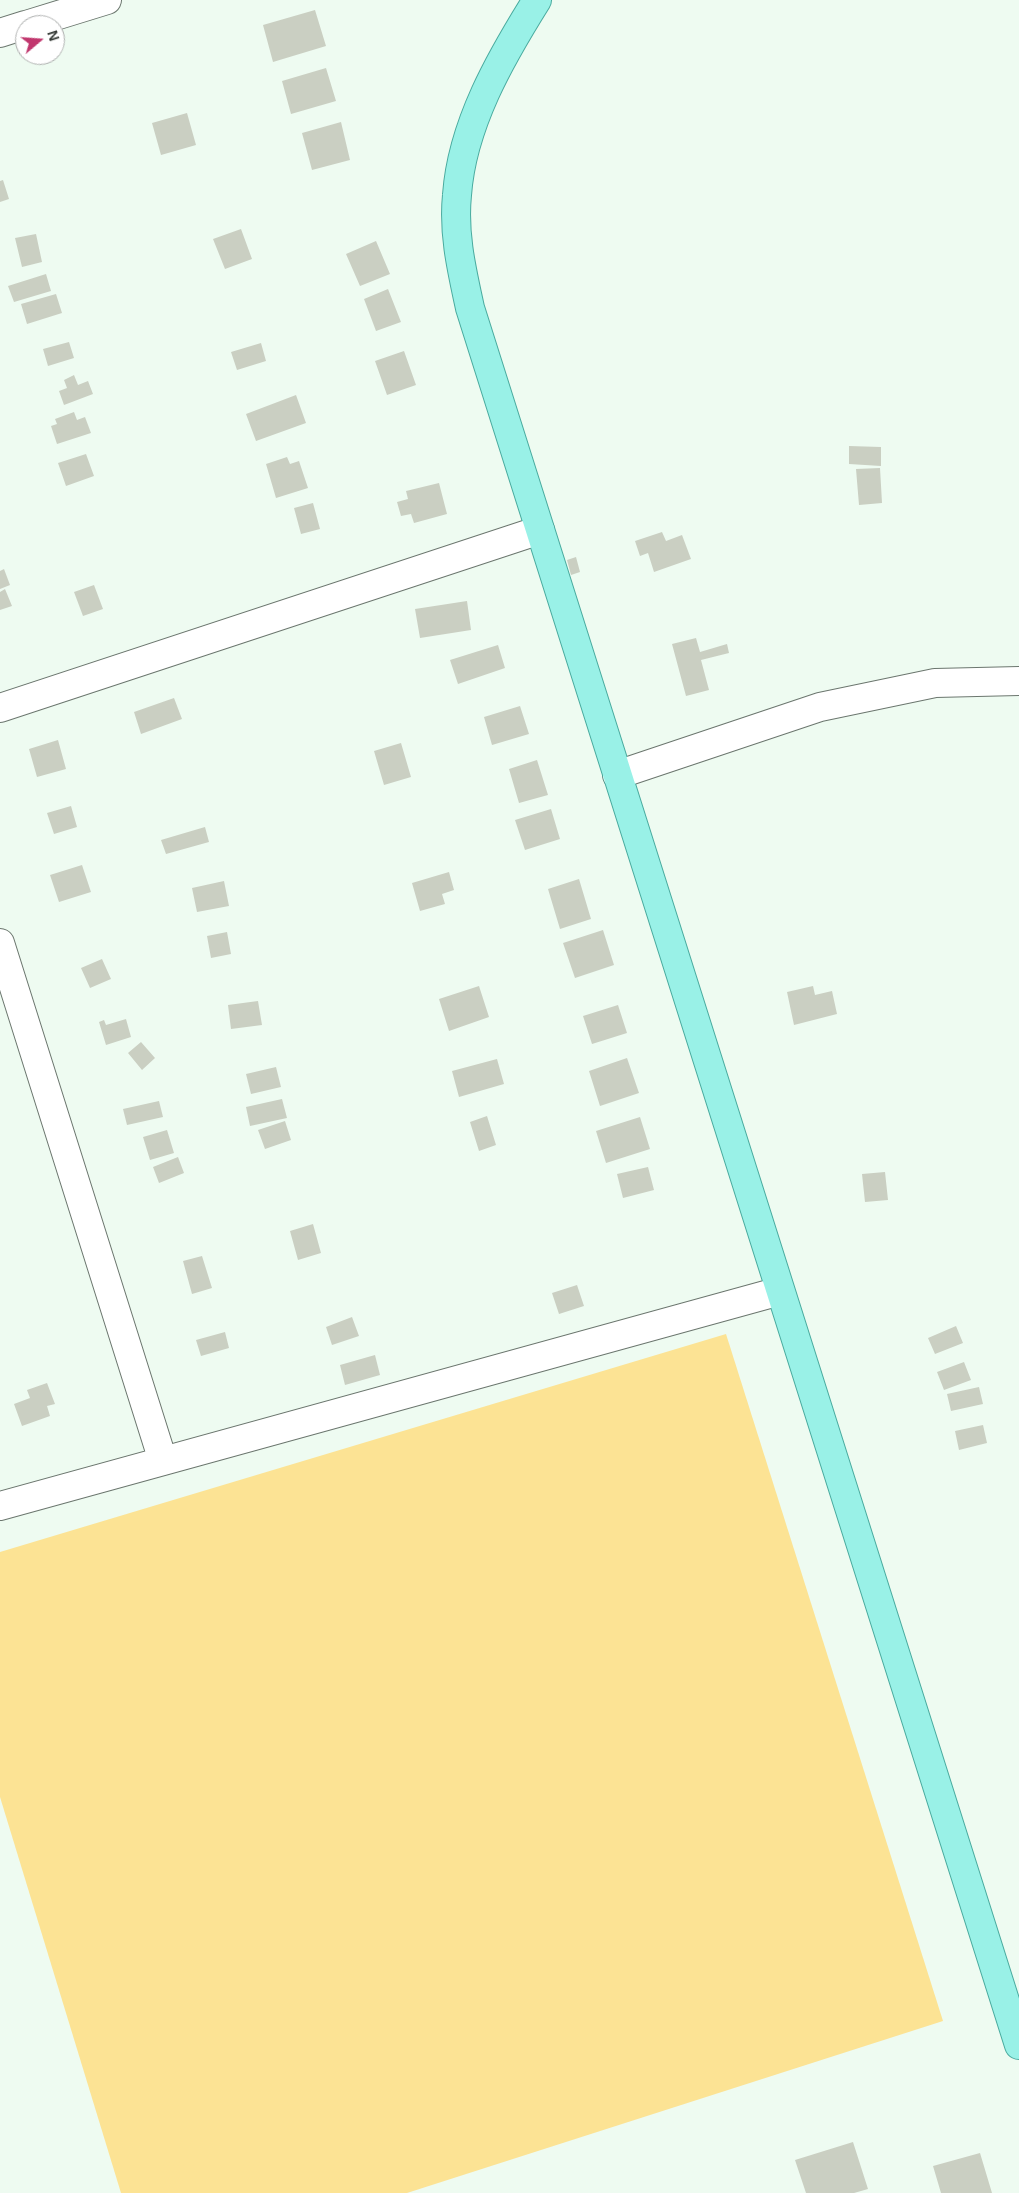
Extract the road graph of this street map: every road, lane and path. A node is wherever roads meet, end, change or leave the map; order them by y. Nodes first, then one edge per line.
1 (108, 0) edge
2 (537, 0) edge
3 (58, 15) edge
4 (15, 28) edge
5 (0, 33) edge
6 (540, 530) junction
7 (1019, 681) edge
8 (0, 708) edge
9 (617, 775) junction
10 (0, 943) edge
11 (780, 1290) junction
12 (163, 1461) junction
13 (0, 1506) edge
14 (1019, 2044) edge

1 - 3 street
2 - 6 main road
4 - 5 street
6 - 8 street
6 - 9 main road
7 - 9 street
9 - 11 main road
10 - 12 street
11 - 12 street
11 - 14 main road
12 - 13 street

